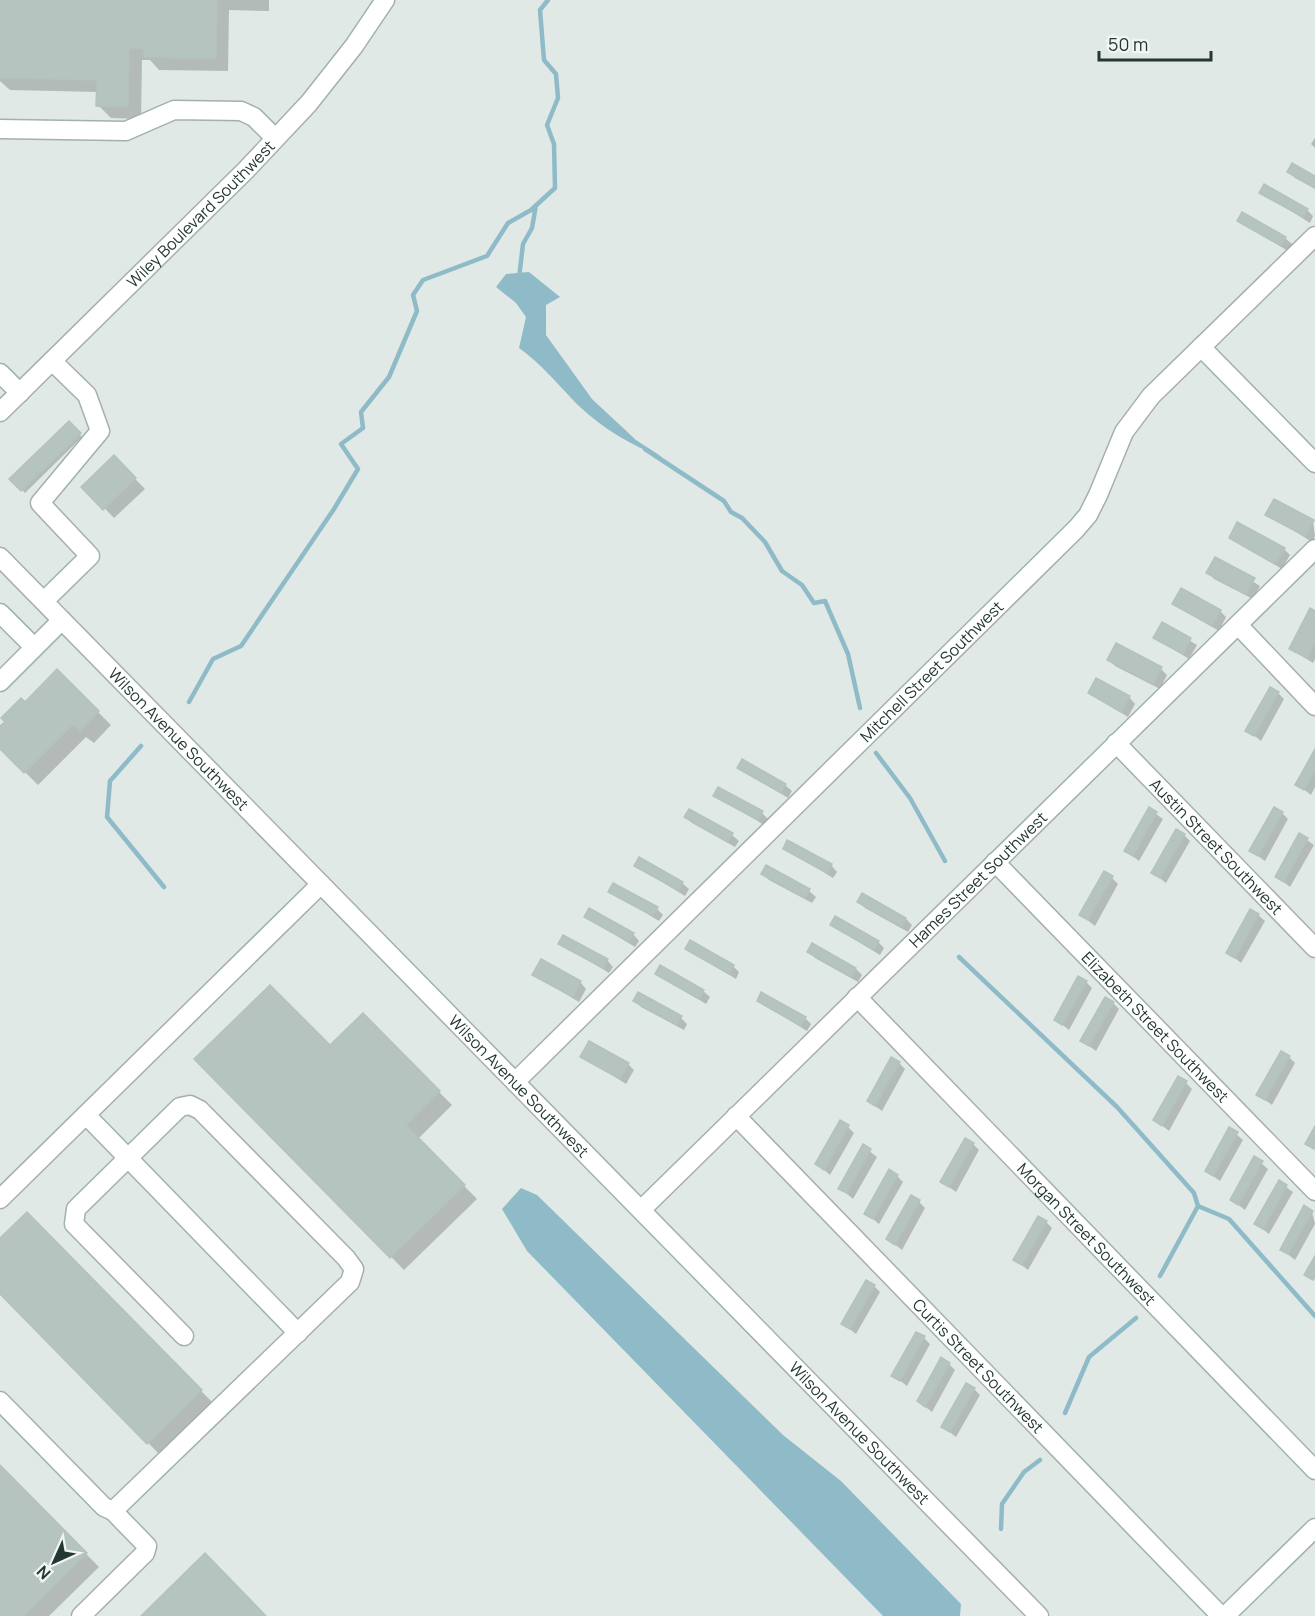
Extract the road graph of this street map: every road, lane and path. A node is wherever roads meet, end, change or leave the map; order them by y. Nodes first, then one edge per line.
1 (385, 0) edge
2 (1, 127) edge
3 (275, 138) junction
4 (1315, 236) edge
5 (1201, 347) junction
6 (52, 361) junction
7 (0, 373) edge
8 (20, 393) junction
9 (0, 412) edge
10 (1315, 463) edge
11 (1315, 549) edge
12 (0, 557) edge
13 (44, 601) junction
14 (0, 612) edge
15 (62, 620) junction
16 (1238, 625) junction
17 (34, 647) junction
18 (2, 676) edge
19 (1315, 706) edge
20 (1116, 743) junction
21 (995, 862) junction
22 (321, 884) junction
23 (1315, 948) edge
24 (857, 997) junction
25 (515, 1083) junction
26 (86, 1114) junction
27 (736, 1116) junction
28 (128, 1158) junction
29 (1315, 1191) edge
30 (0, 1199) edge
31 (641, 1210) junction
32 (298, 1333) junction
33 (184, 1336) dead end
34 (0, 1401) edge
35 (1315, 1470) edge
36 (113, 1511) junction
37 (1315, 1528) edge
38 (81, 1616) edge
39 (1039, 1616) edge
40 (1223, 1616) edge

1 - 3 street, Wiley Boulevard Southwest
2 - 3 street
3 - 6 street, Wiley Boulevard Southwest
4 - 5 street, Mitchell Street Southwest
5 - 10 street
5 - 25 street, Mitchell Street Southwest
6 - 8 street, Wiley Boulevard Southwest
6 - 13 street
7 - 8 street
8 - 9 street, Wiley Boulevard Southwest
11 - 16 street, Hames Street Southwest
12 - 13 street, Wilson Avenue Southwest
13 - 15 street, Wilson Avenue Southwest
14 - 17 street
15 - 17 street
15 - 22 street, Wilson Avenue Southwest
16 - 19 street
16 - 20 street, Hames Street Southwest
17 - 18 street
20 - 21 street, Hames Street Southwest
20 - 23 street, Austin Street Southwest
21 - 24 street, Hames Street Southwest
21 - 29 street, Elizabeth Street Southwest
22 - 25 street, Wilson Avenue Southwest
22 - 26 street
24 - 27 street, Hames Street Southwest
24 - 35 street, Morgan Street Southwest
25 - 31 street, Wilson Avenue Southwest
26 - 28 street
26 - 30 street
27 - 31 street, Hames Street Southwest
27 - 40 street, Curtis Street Southwest
28 - 32 street
28 - 32 street
28 - 33 street
31 - 39 street, Wilson Avenue Southwest
32 - 36 street
34 - 36 street
36 - 38 street
37 - 40 street

